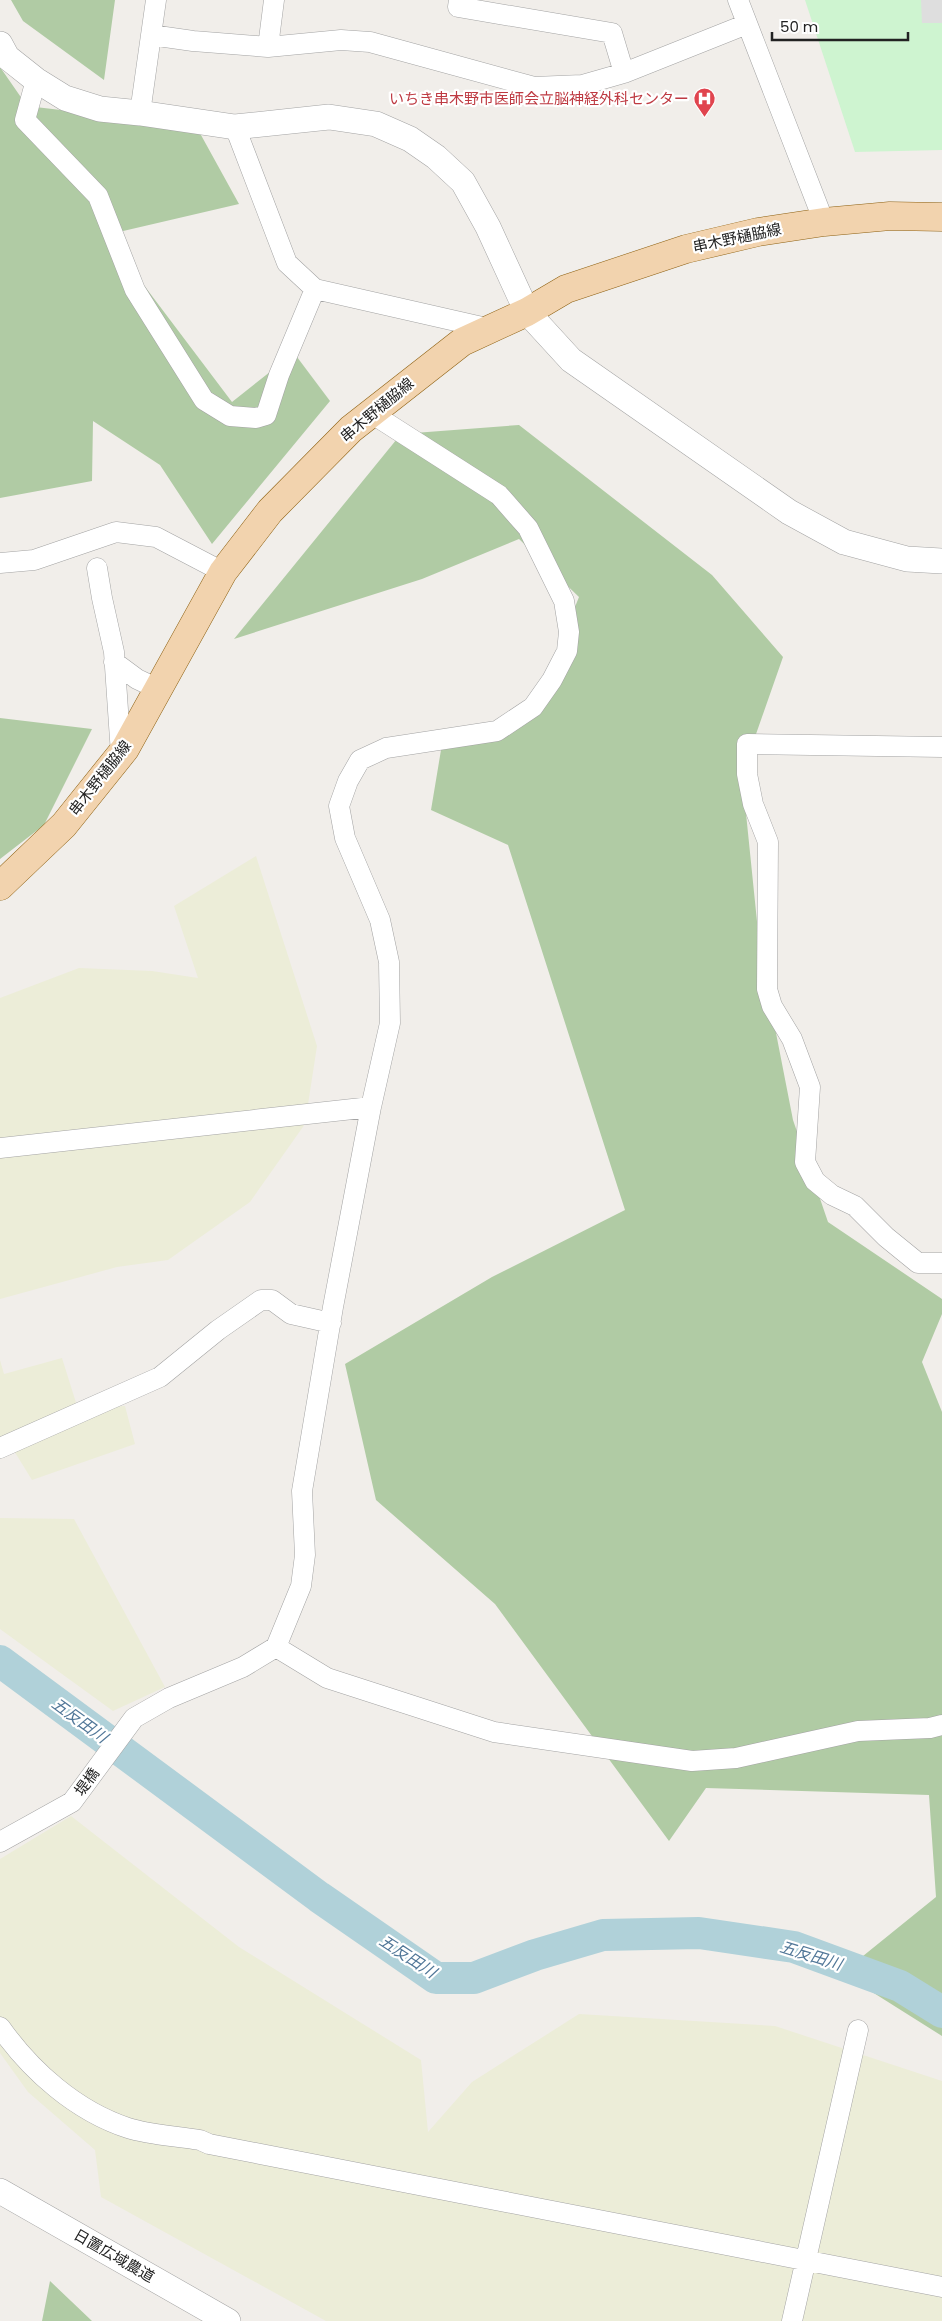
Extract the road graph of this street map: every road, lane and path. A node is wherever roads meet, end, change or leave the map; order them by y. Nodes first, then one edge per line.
1 (156, 0) edge
2 (274, 0) edge
3 (459, 0) edge
4 (738, 0) edge
5 (747, 24) junction
6 (151, 35) junction
7 (0, 44) edge
8 (268, 47) junction
9 (624, 73) junction
10 (36, 80) junction
11 (140, 113) junction
12 (235, 127) junction
13 (942, 217) edge
14 (824, 222) junction
15 (315, 289) junction
16 (527, 312) junction
17 (491, 328) junction
18 (371, 413) junction
19 (942, 561) edge
20 (0, 562) edge
21 (97, 568) dead end
22 (223, 572) junction
23 (114, 662) junction
24 (158, 689) junction
25 (942, 747) edge
26 (121, 754) junction
27 (0, 886) edge
28 (371, 1107) junction
29 (0, 1148) edge
30 (942, 1263) edge
31 (330, 1323) junction
32 (0, 1448) edge
33 (276, 1647) junction
34 (942, 1725) edge
35 (0, 1842) edge
36 (0, 2027) edge
37 (858, 2030) dead end
38 (0, 2191) edge
39 (806, 2260) junction
40 (942, 2287) edge
41 (228, 2321) edge
42 (792, 2321) edge

1 - 6 street
2 - 8 street
3 - 9 street
4 - 5 street
5 - 9 street
5 - 14 street
6 - 8 street
6 - 11 street
7 - 10 street
8 - 9 street
10 - 11 street
10 - 15 street
11 - 12 street
12 - 15 street
12 - 16 street
13 - 14 main road, 串木野樋脇線
14 - 16 main road, 串木野樋脇線
15 - 17 street
16 - 17 main road, 串木野樋脇線
16 - 19 street
17 - 18 main road, 串木野樋脇線
18 - 22 main road, 串木野樋脇線
18 - 28 street
20 - 22 street
21 - 23 street
22 - 24 main road, 串木野樋脇線
23 - 24 street
23 - 26 street
24 - 26 main road, 串木野樋脇線
25 - 30 street
26 - 27 main road, 串木野樋脇線
28 - 29 street
28 - 31 street
31 - 32 street
31 - 33 street
33 - 34 street
33 - 35 street, 堤橋
36 - 39 street
37 - 39 street
38 - 41 street, 日置広域農道
39 - 40 street
39 - 42 street

